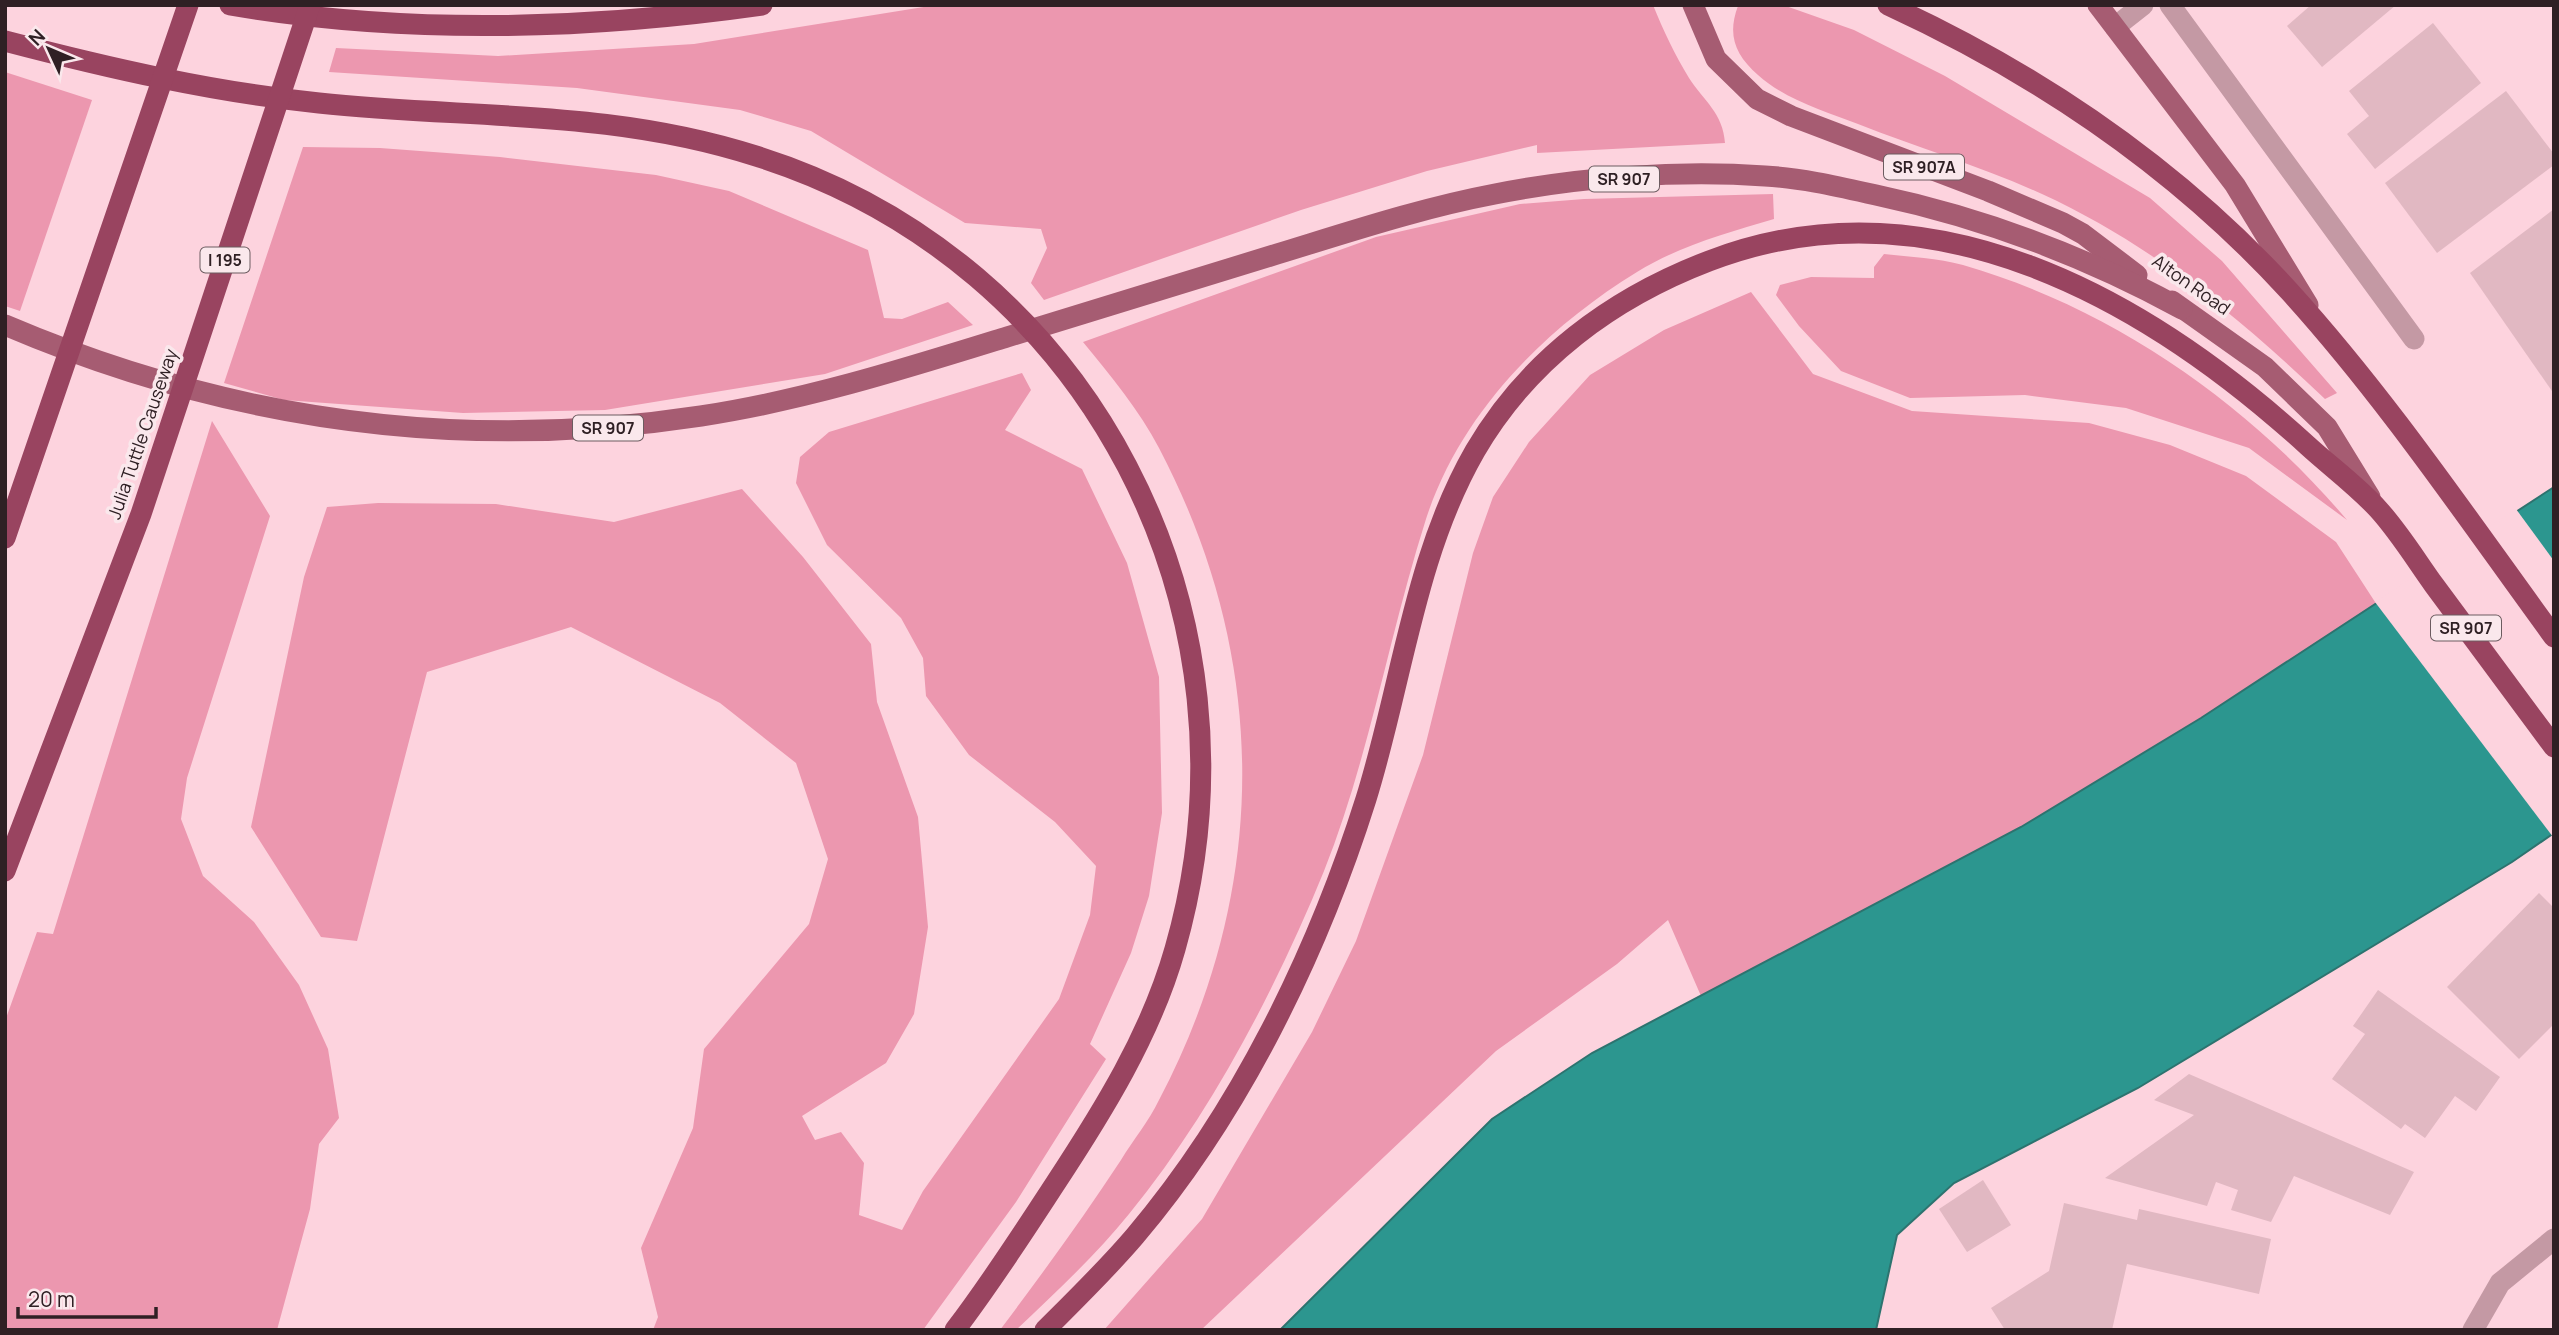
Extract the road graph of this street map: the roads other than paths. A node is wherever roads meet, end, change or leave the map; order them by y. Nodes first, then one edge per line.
1 (188, 5) edge
2 (230, 5) edge
3 (310, 5) edge
4 (762, 5) edge
5 (1693, 5) edge
6 (1888, 5) edge
7 (2098, 5) edge
8 (2143, 5) edge
9 (2170, 5) edge
10 (2115, 27) junction
11 (5, 41) edge
12 (2182, 309) junction
13 (5, 325) edge
14 (2328, 336) junction
15 (2414, 339) dead end
16 (2379, 510) junction
17 (5, 538) edge
18 (2554, 638) edge
19 (2554, 747) edge
20 (5, 871) edge
21 (2554, 1239) edge
22 (955, 1330) edge
23 (1045, 1330) edge
24 (2473, 1330) edge

1 - 17 highway
2 - 4 highway
3 - 20 highway, Julia Tuttle Causeway / I 195
5 - 12 main road, Alton Road / SR 907A
6 - 14 highway
7 - 10 main road
8 - 10 street
9 - 15 street
10 - 14 main road
11 - 22 highway
12 - 13 main road, SR 907
12 - 16 main road, Alton Road / SR 907
14 - 18 highway
16 - 19 highway, Alton Road / SR 907
16 - 23 highway
21 - 24 street

